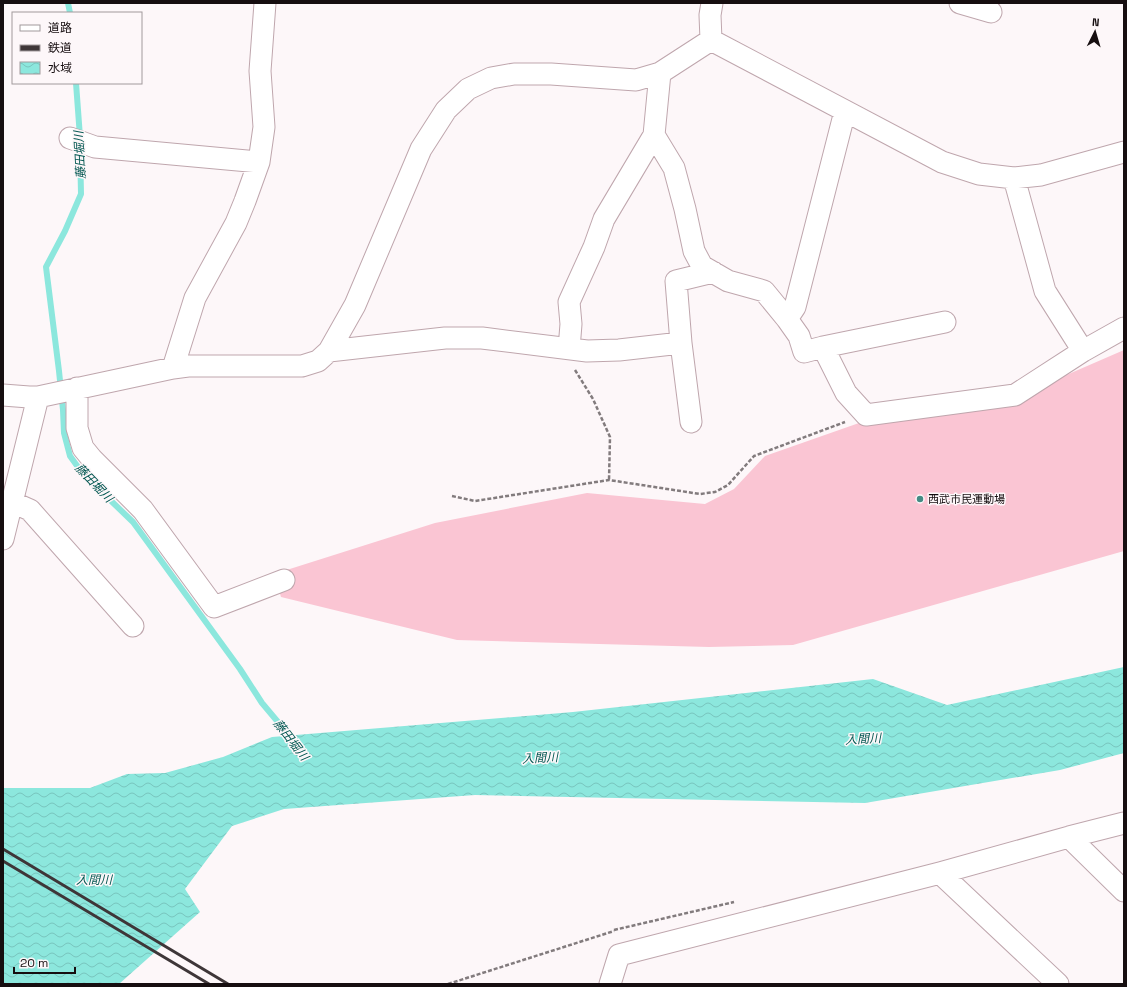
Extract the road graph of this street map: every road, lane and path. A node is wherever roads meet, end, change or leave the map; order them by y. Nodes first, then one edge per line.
1 (265, 3) edge
2 (712, 3) edge
3 (960, 3) edge
4 (991, 12) dead end
5 (711, 40) junction
6 (660, 73) junction
7 (845, 110) junction
8 (654, 135) junction
9 (70, 138) dead end
10 (1124, 152) edge
11 (259, 162) junction
12 (1014, 178) junction
13 (713, 272) junction
14 (788, 319) junction
15 (945, 322) dead end
16 (1124, 328) edge
17 (682, 343) junction
18 (823, 347) junction
19 (570, 349) junction
20 (330, 351) junction
21 (1083, 351) junction
22 (173, 368) junction
23 (73, 389) junction
24 (3, 395) edge
25 (43, 396) junction
26 (866, 415) junction
27 (691, 422) dead end
28 (609, 480) junction
29 (452, 496) dead end
30 (12, 502) junction
31 (3, 539) edge
32 (284, 580) dead end
33 (133, 626) dead end
34 (1124, 824) edge
35 (1069, 837) junction
36 (940, 873) junction
37 (1124, 890) edge
38 (619, 955) junction
39 (448, 984) edge
40 (610, 984) edge
41 (1058, 984) edge

1 - 11 street
2 - 5 street
3 - 4 street
5 - 6 street
5 - 7 street
6 - 8 street
6 - 20 street
7 - 12 street
7 - 14 street
8 - 13 street
8 - 19 street
9 - 11 street
10 - 12 street
11 - 22 street
12 - 21 street
13 - 14 street
13 - 17 street
14 - 18 street
15 - 18 street
16 - 21 street
17 - 19 street
17 - 27 street
18 - 26 street
19 - 20 street
19 - 28 path
20 - 22 street
21 - 26 street
22 - 23 street
23 - 25 street
23 - 32 street
24 - 25 street
25 - 30 street
26 - 28 path
28 - 29 path
30 - 31 street
30 - 33 street
34 - 35 street
35 - 36 street
35 - 37 street
36 - 38 street
36 - 41 street
38 - 39 path
38 - 40 street

